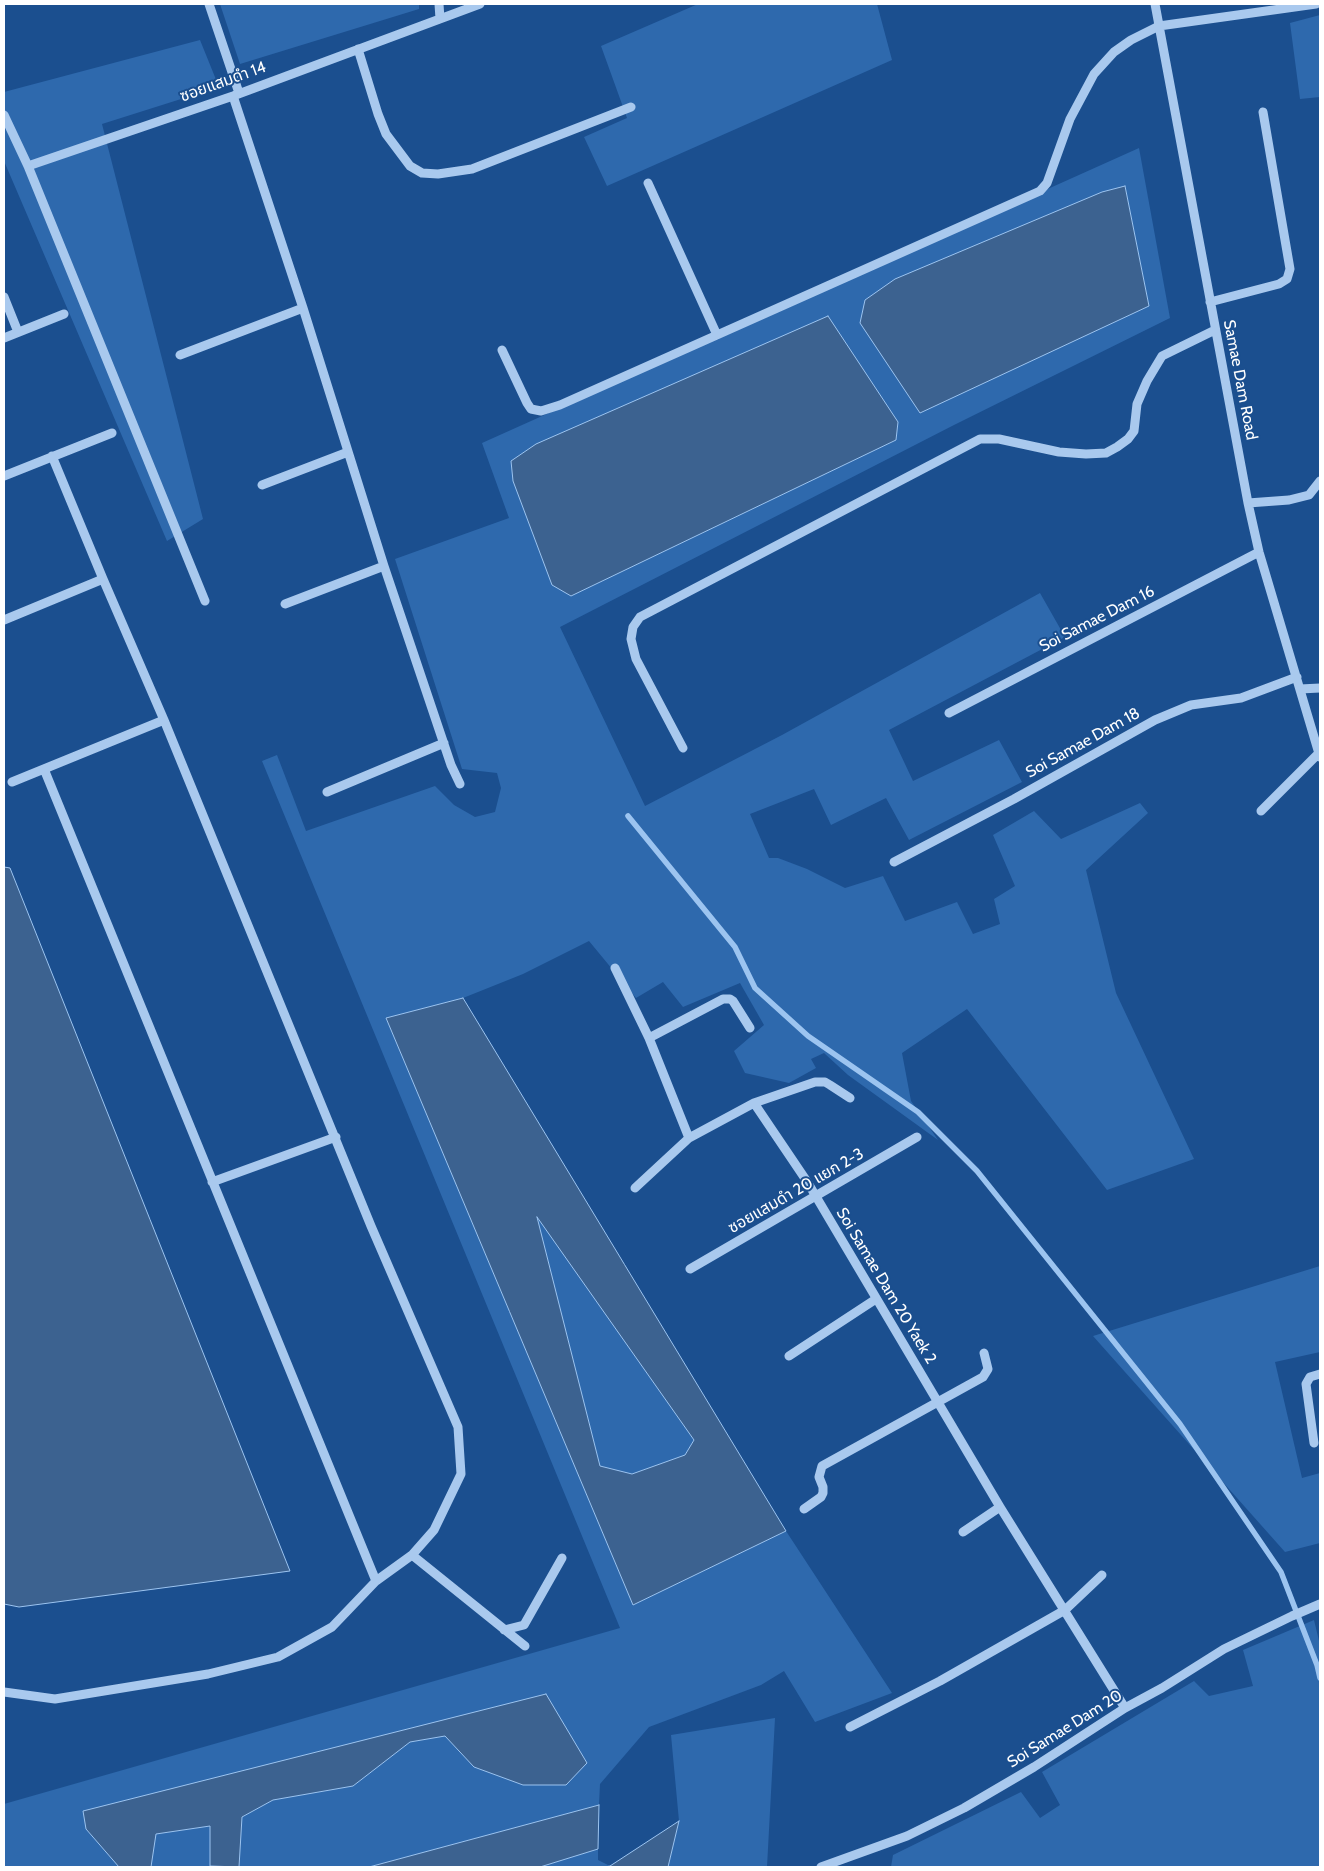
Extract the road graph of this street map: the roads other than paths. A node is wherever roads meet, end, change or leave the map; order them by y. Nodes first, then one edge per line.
1 (209, 4) edge
2 (439, 4) edge
3 (480, 4) edge
4 (1155, 4) edge
5 (1316, 4) edge
6 (440, 18) junction
7 (1160, 26) junction
8 (358, 49) junction
9 (236, 94) junction
10 (631, 107) dead end
11 (1263, 112) dead end
12 (4, 115) edge
13 (28, 166) junction
14 (648, 183) dead end
15 (4, 297) edge
16 (1210, 302) junction
17 (303, 308) junction
18 (64, 314) dead end
19 (1215, 330) junction
20 (18, 332) junction
21 (717, 335) junction
22 (4, 338) edge
23 (502, 350) dead end
24 (180, 355) dead end
25 (112, 432) dead end
26 (348, 452) junction
27 (52, 456) junction
28 (4, 476) edge
29 (1320, 481) edge
30 (262, 485) dead end
31 (1248, 503) junction
32 (1259, 552) junction
33 (384, 566) junction
34 (102, 579) junction
35 (205, 601) dead end
36 (285, 604) dead end
37 (4, 620) edge
38 (1297, 678) junction
39 (1320, 688) edge
40 (1300, 689) junction
41 (950, 713) dead end
42 (164, 720) junction
43 (444, 743) junction
44 (683, 748) dead end
45 (1320, 755) edge
46 (44, 769) junction
47 (12, 782) dead end
48 (460, 784) dead end
49 (327, 792) dead end
50 (1261, 811) dead end
51 (894, 862) dead end
52 (615, 968) dead end
53 (750, 1028) dead end
54 (649, 1038) junction
55 (850, 1098) dead end
56 (754, 1103) junction
57 (336, 1137) junction
58 (917, 1137) dead end
59 (688, 1138) junction
60 (212, 1182) junction
61 (635, 1188) dead end
62 (815, 1198) junction
63 (690, 1269) dead end
64 (876, 1299) junction
65 (984, 1353) dead end
66 (789, 1356) dead end
67 (1320, 1374) edge
68 (937, 1401) junction
69 (1314, 1443) dead end
70 (1000, 1506) junction
71 (804, 1509) dead end
72 (963, 1532) dead end
73 (412, 1555) junction
74 (562, 1558) dead end
75 (1102, 1575) dead end
76 (376, 1581) junction
77 (1320, 1604) edge
78 (1065, 1610) junction
79 (504, 1630) junction
80 (525, 1646) dead end
81 (4, 1692) edge
82 (1125, 1708) junction
83 (850, 1727) dead end
84 (820, 1867) edge

1 - 9 street
2 - 6 street
3 - 6 street, ซอยแสมดำ 14
4 - 7 street, Samae Dam Road
5 - 7 street
6 - 8 street, ซอยแสมดำ 14
7 - 16 street, Samae Dam Road
7 - 21 street
8 - 9 street, ซอยแสมดำ 14
8 - 10 street
9 - 13 street, ซอยแสมดำ 14
9 - 17 street
11 - 16 street
12 - 13 street
13 - 35 street
14 - 21 street
15 - 20 street
16 - 19 street, Samae Dam Road
17 - 24 street
17 - 26 street
18 - 20 street
19 - 31 street, Samae Dam Road
19 - 44 street
20 - 22 street
21 - 23 street
25 - 27 street
26 - 30 street
26 - 33 street
27 - 28 street
27 - 34 street
29 - 31 street
31 - 32 street, Samae Dam Road
32 - 38 street, Samae Dam Road
32 - 41 street, Soi Samae Dam 16
33 - 36 street
33 - 43 street
34 - 37 street
34 - 42 street
38 - 40 street, Samae Dam Road
38 - 51 street, Soi Samae Dam 18
39 - 40 street
40 - 45 street, Samae Dam Road
42 - 46 street
42 - 57 street
43 - 48 street
43 - 49 street
45 - 50 street
46 - 47 street
46 - 60 street
52 - 54 street
53 - 54 street
54 - 59 street
55 - 56 street
56 - 59 street
56 - 62 street, Soi Samae Dam 20 Yaek 2
57 - 60 street
57 - 73 street
58 - 62 street, ซอยแสมดำ 20 แยก 2-3
59 - 61 street
60 - 76 street
62 - 63 street, ซอยแสมดำ 20 แยก 2-3
62 - 64 street, Soi Samae Dam 20 Yaek 2
64 - 66 street
64 - 68 street, Soi Samae Dam 20 Yaek 2
65 - 68 street
67 - 69 street
68 - 70 street, Soi Samae Dam 20 Yaek 2
68 - 71 street
70 - 72 street
70 - 78 street, Soi Samae Dam 20 Yaek 2
73 - 76 street
73 - 79 street
74 - 79 street
75 - 78 street
76 - 81 street
77 - 82 street, Soi Samae Dam 20
78 - 82 street, Soi Samae Dam 20 Yaek 2
78 - 83 street
79 - 80 street
82 - 84 street, Soi Samae Dam 20

